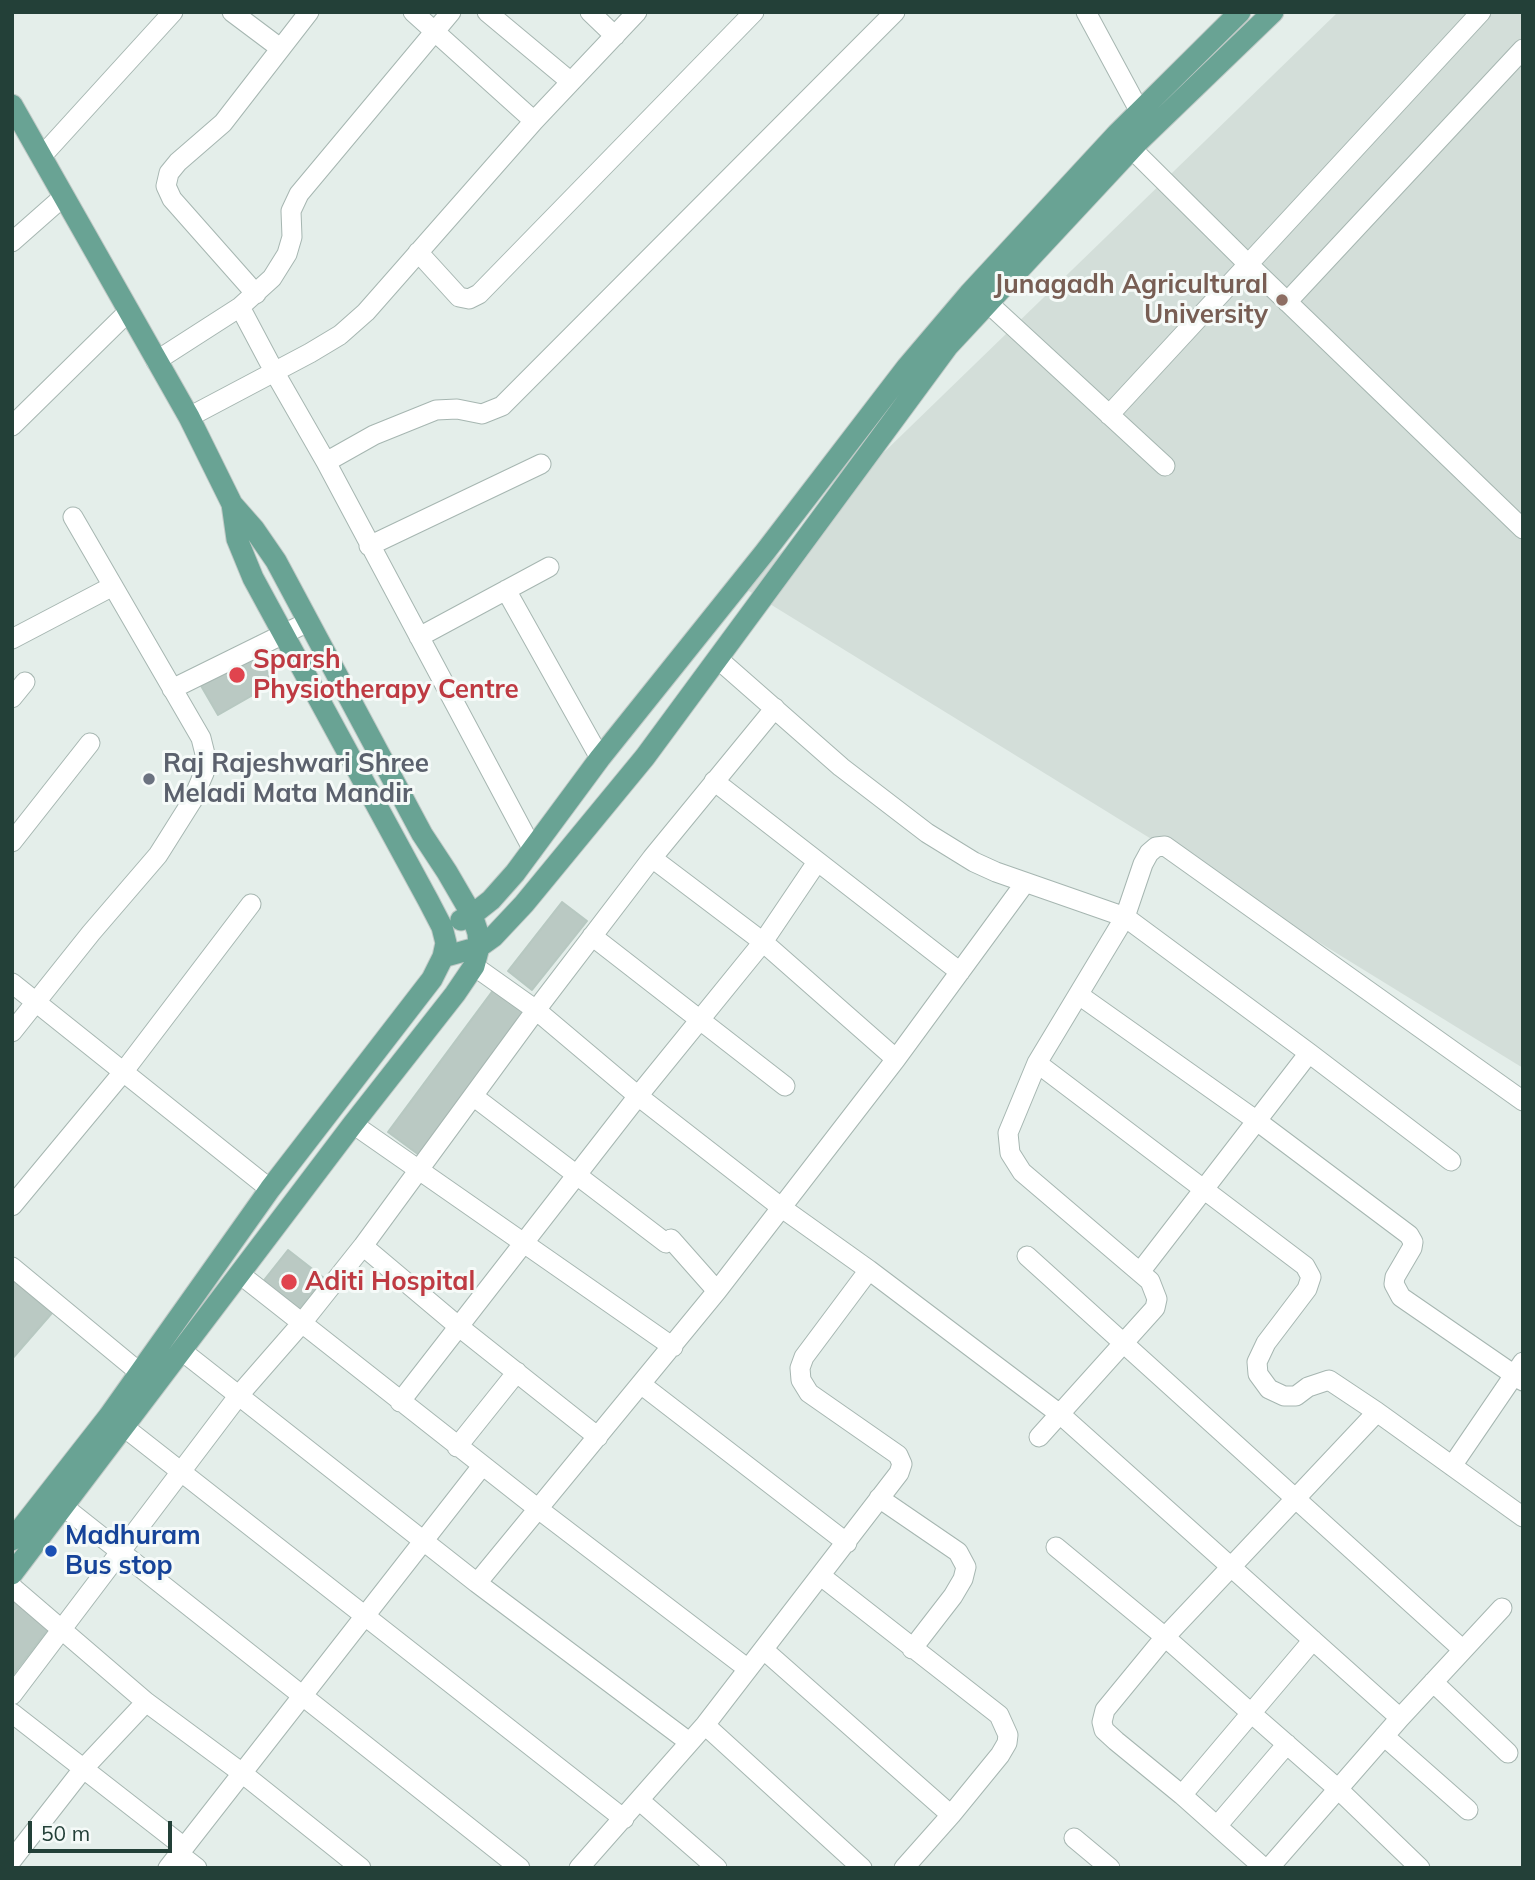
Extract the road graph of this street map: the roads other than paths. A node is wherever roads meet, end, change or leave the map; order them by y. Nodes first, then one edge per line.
1 (173, 12) edge
2 (232, 12) edge
3 (309, 12) edge
4 (413, 12) edge
5 (451, 12) edge
6 (487, 12) edge
7 (590, 12) edge
8 (637, 12) edge
9 (754, 12) edge
10 (895, 12) edge
11 (1086, 12) edge
12 (1240, 12) edge
13 (1273, 12) edge
14 (1481, 12) edge
15 (435, 32) junction
16 (615, 36) junction
17 (280, 48) junction
18 (1523, 49) edge
19 (571, 82) junction
20 (12, 104) edge
21 (1140, 112) junction
22 (534, 121) junction
23 (1132, 149) junction
24 (41, 157) junction
25 (63, 197) junction
26 (12, 243) edge
27 (418, 252) junction
28 (1248, 264) junction
29 (256, 294) junction
30 (1287, 302) junction
31 (988, 303) junction
32 (240, 307) junction
33 (129, 311) junction
34 (156, 361) junction
35 (275, 373) junction
36 (1110, 415) junction
37 (189, 417) junction
38 (12, 426) edge
39 (326, 462) junction
40 (541, 464) dead end
41 (1165, 466) dead end
42 (232, 503) junction
43 (73, 517) dead end
44 (1523, 529) edge
45 (369, 545) junction
46 (549, 567) dead end
47 (113, 586) junction
48 (506, 590) junction
49 (308, 622) junction
50 (284, 634) junction
51 (419, 637) junction
52 (12, 639) edge
53 (718, 659) junction
54 (25, 682) dead end
55 (172, 690) junction
56 (12, 698) edge
57 (775, 708) junction
58 (90, 743) dead end
59 (600, 758) junction
60 (714, 780) junction
61 (12, 842) edge
62 (533, 850) junction
63 (652, 858) junction
64 (817, 862) junction
65 (1025, 883) junction
66 (251, 904) dead end
67 (472, 915) junction
68 (1119, 915) junction
69 (442, 927) junction
70 (592, 936) junction
71 (763, 942) junction
72 (477, 956) junction
73 (443, 957) junction
74 (960, 972) junction
75 (12, 983) edge
76 (1079, 995) junction
77 (37, 1002) junction
78 (536, 1010) junction
79 (698, 1020) junction
80 (12, 1032) edge
81 (1309, 1053) junction
82 (896, 1059) junction
83 (1037, 1063) junction
84 (124, 1071) junction
85 (785, 1086) dead end
86 (473, 1096) junction
87 (638, 1096) junction
88 (1523, 1101) edge
89 (1257, 1121) junction
90 (354, 1124) junction
91 (1451, 1161) dead end
92 (419, 1170) junction
93 (578, 1176) junction
94 (270, 1189) junction
95 (1203, 1189) junction
96 (12, 1206) edge
97 (782, 1208) junction
98 (523, 1244) junction
99 (363, 1246) junction
100 (1027, 1256) dead end
101 (12, 1267) edge
102 (869, 1270) junction
103 (1140, 1272) junction
104 (241, 1275) junction
105 (717, 1291) junction
106 (301, 1324) junction
107 (458, 1326) junction
108 (1125, 1343) junction
109 (673, 1347) junction
110 (183, 1351) junction
111 (139, 1371) junction
112 (517, 1372) junction
113 (1520, 1373) edge
114 (642, 1385) junction
115 (239, 1395) junction
116 (400, 1402) junction
117 (1377, 1412) junction
118 (1061, 1415) junction
119 (124, 1427) junction
120 (598, 1437) junction
121 (1039, 1437) dead end
122 (457, 1447) junction
123 (482, 1466) junction
124 (1452, 1466) junction
125 (181, 1472) junction
126 (879, 1499) junction
127 (1295, 1500) junction
128 (64, 1507) junction
129 (537, 1508) junction
130 (1523, 1517) edge
131 (16, 1527) edge
132 (423, 1539) junction
133 (847, 1543) junction
134 (1056, 1547) dead end
135 (120, 1553) junction
136 (1231, 1568) junction
137 (12, 1574) edge
138 (821, 1576) junction
139 (477, 1583) junction
140 (12, 1587) edge
141 (1502, 1608) dead end
142 (365, 1616) junction
143 (62, 1629) junction
144 (1165, 1637) junction
145 (1313, 1640) junction
146 (912, 1648) junction
147 (1462, 1649) junction
148 (764, 1650) junction
149 (748, 1669) junction
150 (1433, 1682) junction
151 (12, 1695) edge
152 (303, 1695) junction
153 (146, 1702) junction
154 (12, 1713) edge
155 (1251, 1713) junction
156 (1400, 1718) junction
157 (705, 1725) junction
158 (1384, 1735) junction
159 (689, 1742) junction
160 (1287, 1744) junction
161 (1508, 1753) dead end
162 (83, 1769) junction
163 (243, 1773) junction
164 (1338, 1789) junction
165 (1182, 1795) junction
166 (639, 1800) junction
167 (1468, 1810) dead end
168 (951, 1815) junction
169 (624, 1819) junction
170 (1217, 1826) junction
171 (1074, 1838) dead end
172 (177, 1856) edge
173 (12, 1860) edge
174 (197, 1868) edge
175 (361, 1868) edge
176 (520, 1868) edge
177 (579, 1868) edge
178 (717, 1868) edge
179 (862, 1868) edge
180 (904, 1868) edge
181 (1110, 1868) edge
182 (1267, 1868) edge
183 (1420, 1868) edge

1 - 24 street
2 - 17 street
3 - 17 street
4 - 15 street
5 - 15 street
6 - 19 street
7 - 16 street
8 - 16 street
9 - 27 street
10 - 39 street
11 - 21 street
12 - 21 main road
13 - 23 main road
14 - 28 street
15 - 22 street
15 - 29 street
16 - 19 street
17 - 29 street
18 - 30 street
19 - 22 street
20 - 24 main road
21 - 59 main road
22 - 27 street
23 - 28 street
23 - 31 main road
24 - 25 main road
25 - 26 street
25 - 33 main road
27 - 35 street
28 - 30 street
28 - 36 street
29 - 32 street
30 - 44 street
31 - 36 street
31 - 53 main road
32 - 34 street
32 - 35 street
33 - 34 main road
33 - 38 street
34 - 37 main road
35 - 37 street
35 - 39 street
36 - 41 street
37 - 42 main road
39 - 45 street
40 - 45 street
42 - 49 main road
42 - 50 main road
43 - 47 street
45 - 51 street
46 - 48 street
47 - 52 street
47 - 55 street
48 - 51 street
48 - 59 street
49 - 50 street
49 - 67 main road
50 - 55 street
50 - 69 main road
51 - 62 street
53 - 57 street
53 - 72 main road
54 - 56 street
55 - 77 street
57 - 60 street
57 - 65 street
58 - 61 street
59 - 62 main road
60 - 63 street
60 - 64 street
62 - 67 main road
63 - 70 street
63 - 71 street
64 - 71 street
64 - 74 street
65 - 68 street
65 - 74 street
66 - 84 street
67 - 69 main road
67 - 72 main road
68 - 76 street
68 - 81 street
68 - 88 street
69 - 73 main road
70 - 78 street
70 - 79 street
71 - 79 street
71 - 82 street
72 - 73 main road
72 - 78 street
72 - 90 main road
73 - 94 main road
74 - 82 street
75 - 77 street
76 - 83 street
76 - 89 street
77 - 80 street
77 - 84 street
78 - 86 street
78 - 87 street
79 - 85 street
79 - 87 street
81 - 89 street
81 - 91 street
82 - 97 street
83 - 95 street
83 - 103 street
84 - 94 street
84 - 96 street
86 - 92 street
86 - 93 street
87 - 93 street
87 - 97 street
89 - 95 street
89 - 113 street
90 - 92 street
90 - 104 main road
92 - 98 street
92 - 99 street
93 - 98 street
93 - 105 street
94 - 111 main road
95 - 103 street
95 - 117 street
97 - 102 street
97 - 105 street
98 - 107 street
98 - 109 street
99 - 106 street
99 - 107 street
100 - 108 street
101 - 111 street
102 - 118 street
102 - 126 street
103 - 108 street
104 - 106 street
104 - 110 main road
105 - 109 street
106 - 115 street
106 - 116 street
107 - 112 street
107 - 116 street
108 - 118 street
108 - 127 street
109 - 114 street
110 - 115 street
110 - 119 main road
111 - 131 main road
112 - 120 street
112 - 122 street
113 - 124 street
114 - 120 street
114 - 133 street
115 - 125 street
115 - 132 street
116 - 122 street
117 - 124 street
117 - 127 street
118 - 121 street
118 - 136 street
119 - 125 street
119 - 128 main road
120 - 129 street
122 - 123 street
123 - 129 street
123 - 132 street
124 - 130 street
125 - 135 street
125 - 142 street
126 - 133 street
126 - 146 street
127 - 136 street
127 - 147 street
128 - 135 street
128 - 137 main road
129 - 139 street
129 - 149 street
132 - 139 street
132 - 142 street
133 - 138 street
134 - 144 street
135 - 143 street
135 - 152 street
136 - 144 street
136 - 145 street
138 - 146 street
138 - 148 street
139 - 159 street
140 - 143 street
141 - 147 street
142 - 152 street
142 - 169 street
143 - 151 street
143 - 153 street
144 - 155 street
144 - 165 street
145 - 155 street
145 - 156 street
146 - 168 street
147 - 150 street
148 - 149 street
148 - 168 street
149 - 157 street
150 - 156 street
150 - 161 street
152 - 163 street
152 - 176 street
153 - 162 street
153 - 163 street
154 - 162 street
155 - 160 street
155 - 165 street
156 - 158 street
157 - 159 street
157 - 179 street
158 - 164 street
158 - 167 street
159 - 166 street
160 - 164 street
160 - 170 street
162 - 172 street
162 - 173 street
163 - 172 street
163 - 175 street
164 - 182 street
164 - 183 street
165 - 170 street
166 - 169 street
166 - 178 street
168 - 180 street
169 - 177 street
170 - 182 street
171 - 181 street
172 - 174 street

